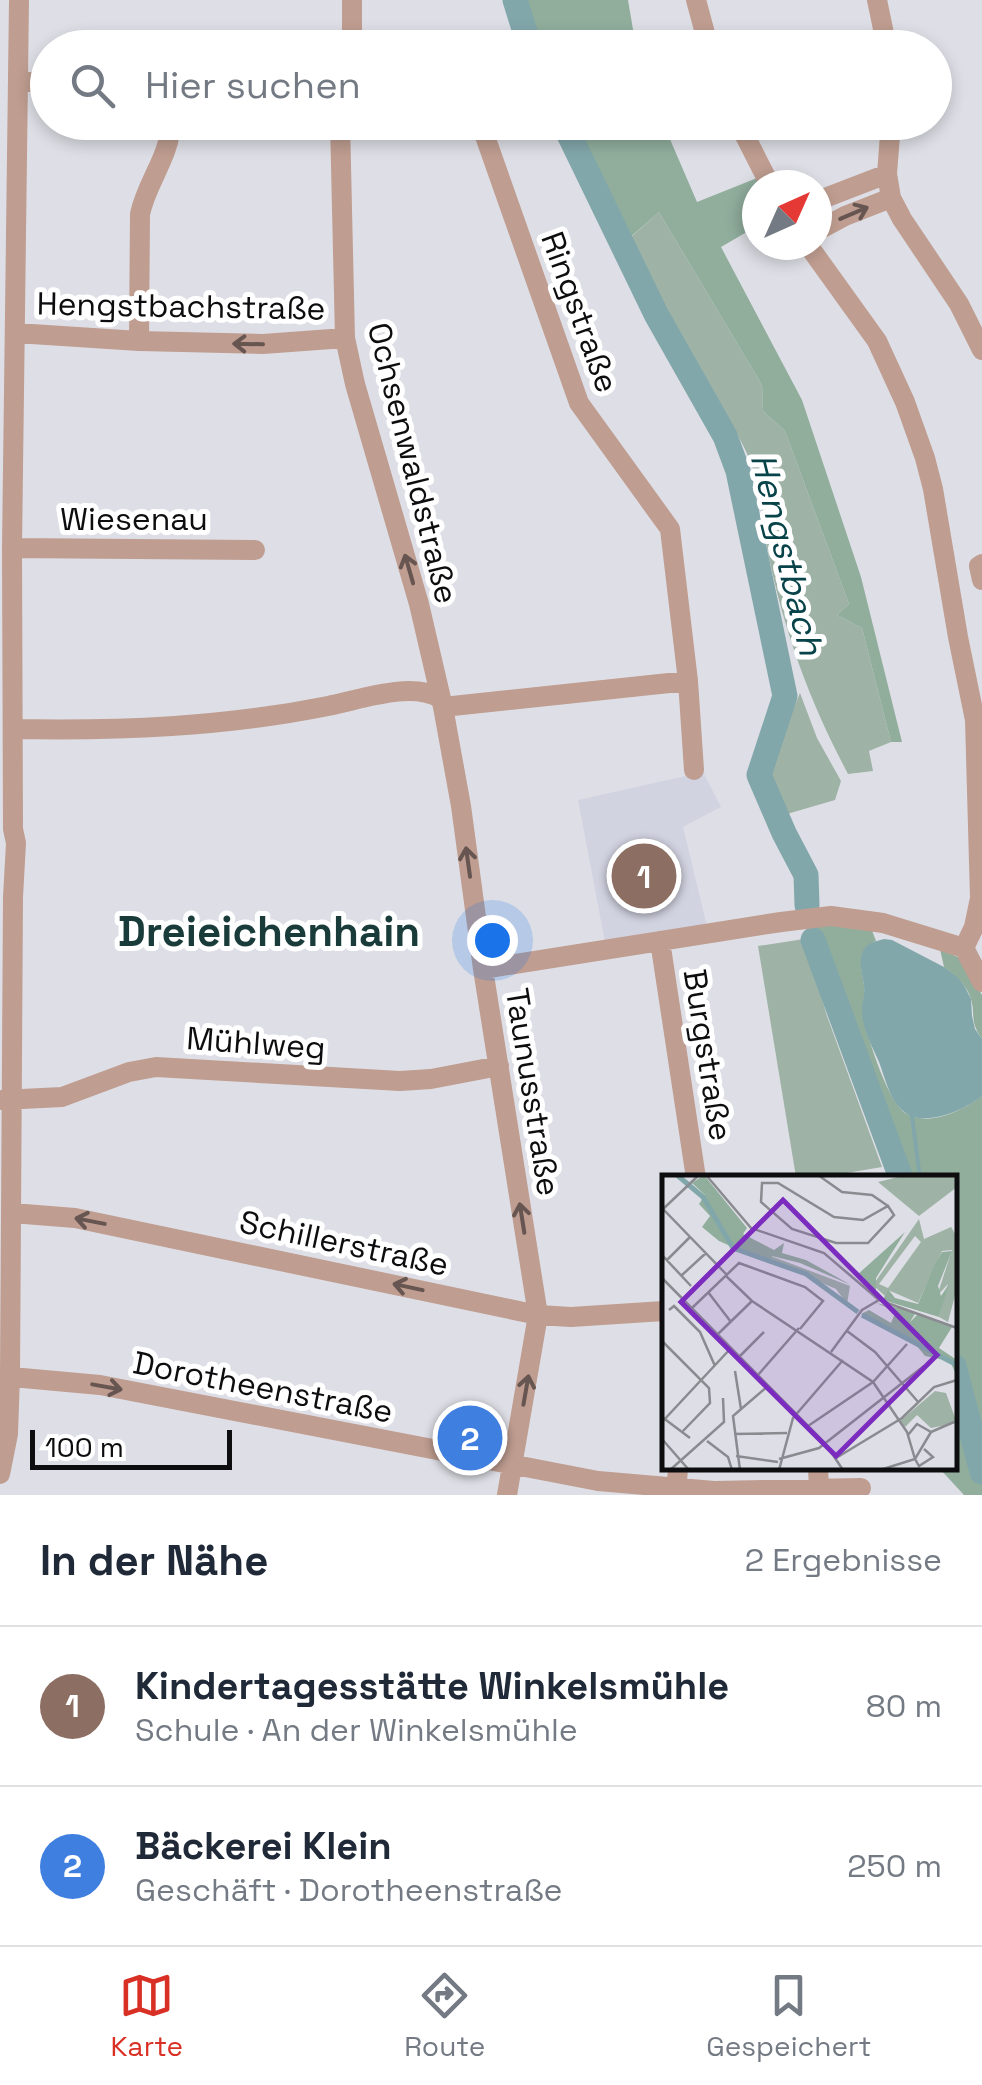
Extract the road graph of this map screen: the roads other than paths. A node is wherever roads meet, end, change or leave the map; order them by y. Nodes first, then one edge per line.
1 (18, 0) edge
2 (352, 0) edge
3 (696, 0) edge
4 (877, 0) edge
5 (352, 30) edge
6 (704, 30) edge
7 (883, 30) edge
8 (18, 82) junction
9 (30, 82) edge
10 (168, 140) edge
11 (340, 140) edge
12 (486, 140) edge
13 (747, 140) edge
14 (890, 140) edge
15 (762, 170) edge
16 (887, 174) junction
17 (832, 196) edge
18 (892, 198) junction
19 (832, 223) edge
20 (819, 260) edge
21 (16, 333) junction
22 (345, 338) junction
23 (139, 341) junction
24 (982, 350) edge
25 (6, 464) edge
26 (12, 548) junction
27 (255, 550) dead end
28 (982, 564) edge
29 (982, 580) edge
30 (688, 680) junction
31 (441, 702) junction
32 (14, 729) junction
33 (694, 770) dead end
34 (6, 829) edge
35 (660, 941) junction
36 (964, 948) junction
37 (482, 968) junction
38 (982, 982) edge
39 (498, 1066) junction
40 (7, 1100) edge
41 (696, 1175) edge
42 (12, 1214) junction
43 (662, 1311) edge
44 (538, 1314) junction
45 (5, 1376) edge
46 (513, 1466) junction
47 (818, 1470) edge
48 (0, 1474) edge
49 (677, 1484) edge
50 (862, 1488) dead end
51 (819, 1490) junction
52 (507, 1495) edge

1 - 8 street
2 - 5 street
3 - 6 street
4 - 7 street
8 - 9 street
8 - 21 street
10 - 23 street
11 - 22 street, Ochsenwaldstraße
12 - 30 street, Ringstraße
13 - 15 street
14 - 16 street
16 - 17 street
16 - 18 street
19 -> 18 street
18 - 24 street
20 - 36 street
21 - 23 street, Hengstbachstraße
21 - 25 street
22 -> 23 street, Hengstbachstraße
31 -> 22 street, Ochsenwaldstraße
25 - 26 street
26 - 27 street, Wiesenau
26 - 32 street
28 - 29 street
30 - 31 street
30 - 33 street, Ringstraße
31 - 32 street
37 -> 31 street, Taunusstraße
32 - 34 street
34 - 40 street
35 - 36 street
35 - 37 street
35 - 41 street, Burgstraße
36 - 38 street
37 - 39 street, Taunusstraße
39 - 40 street, Mühlweg
44 -> 39 street, Taunusstraße
40 - 42 street
44 -> 42 street, Schillerstraße
42 - 45 street
43 - 44 street, Schillerstraße
46 -> 44 street, Taunusstraße
45 -> 46 street, Dorotheenstraße
45 - 48 street
46 - 49 street, Dorotheenstraße
46 - 52 street, Taunusstraße
47 - 51 street
49 - 51 street, Dorotheenstraße
50 - 51 street, Dorotheenstraße

